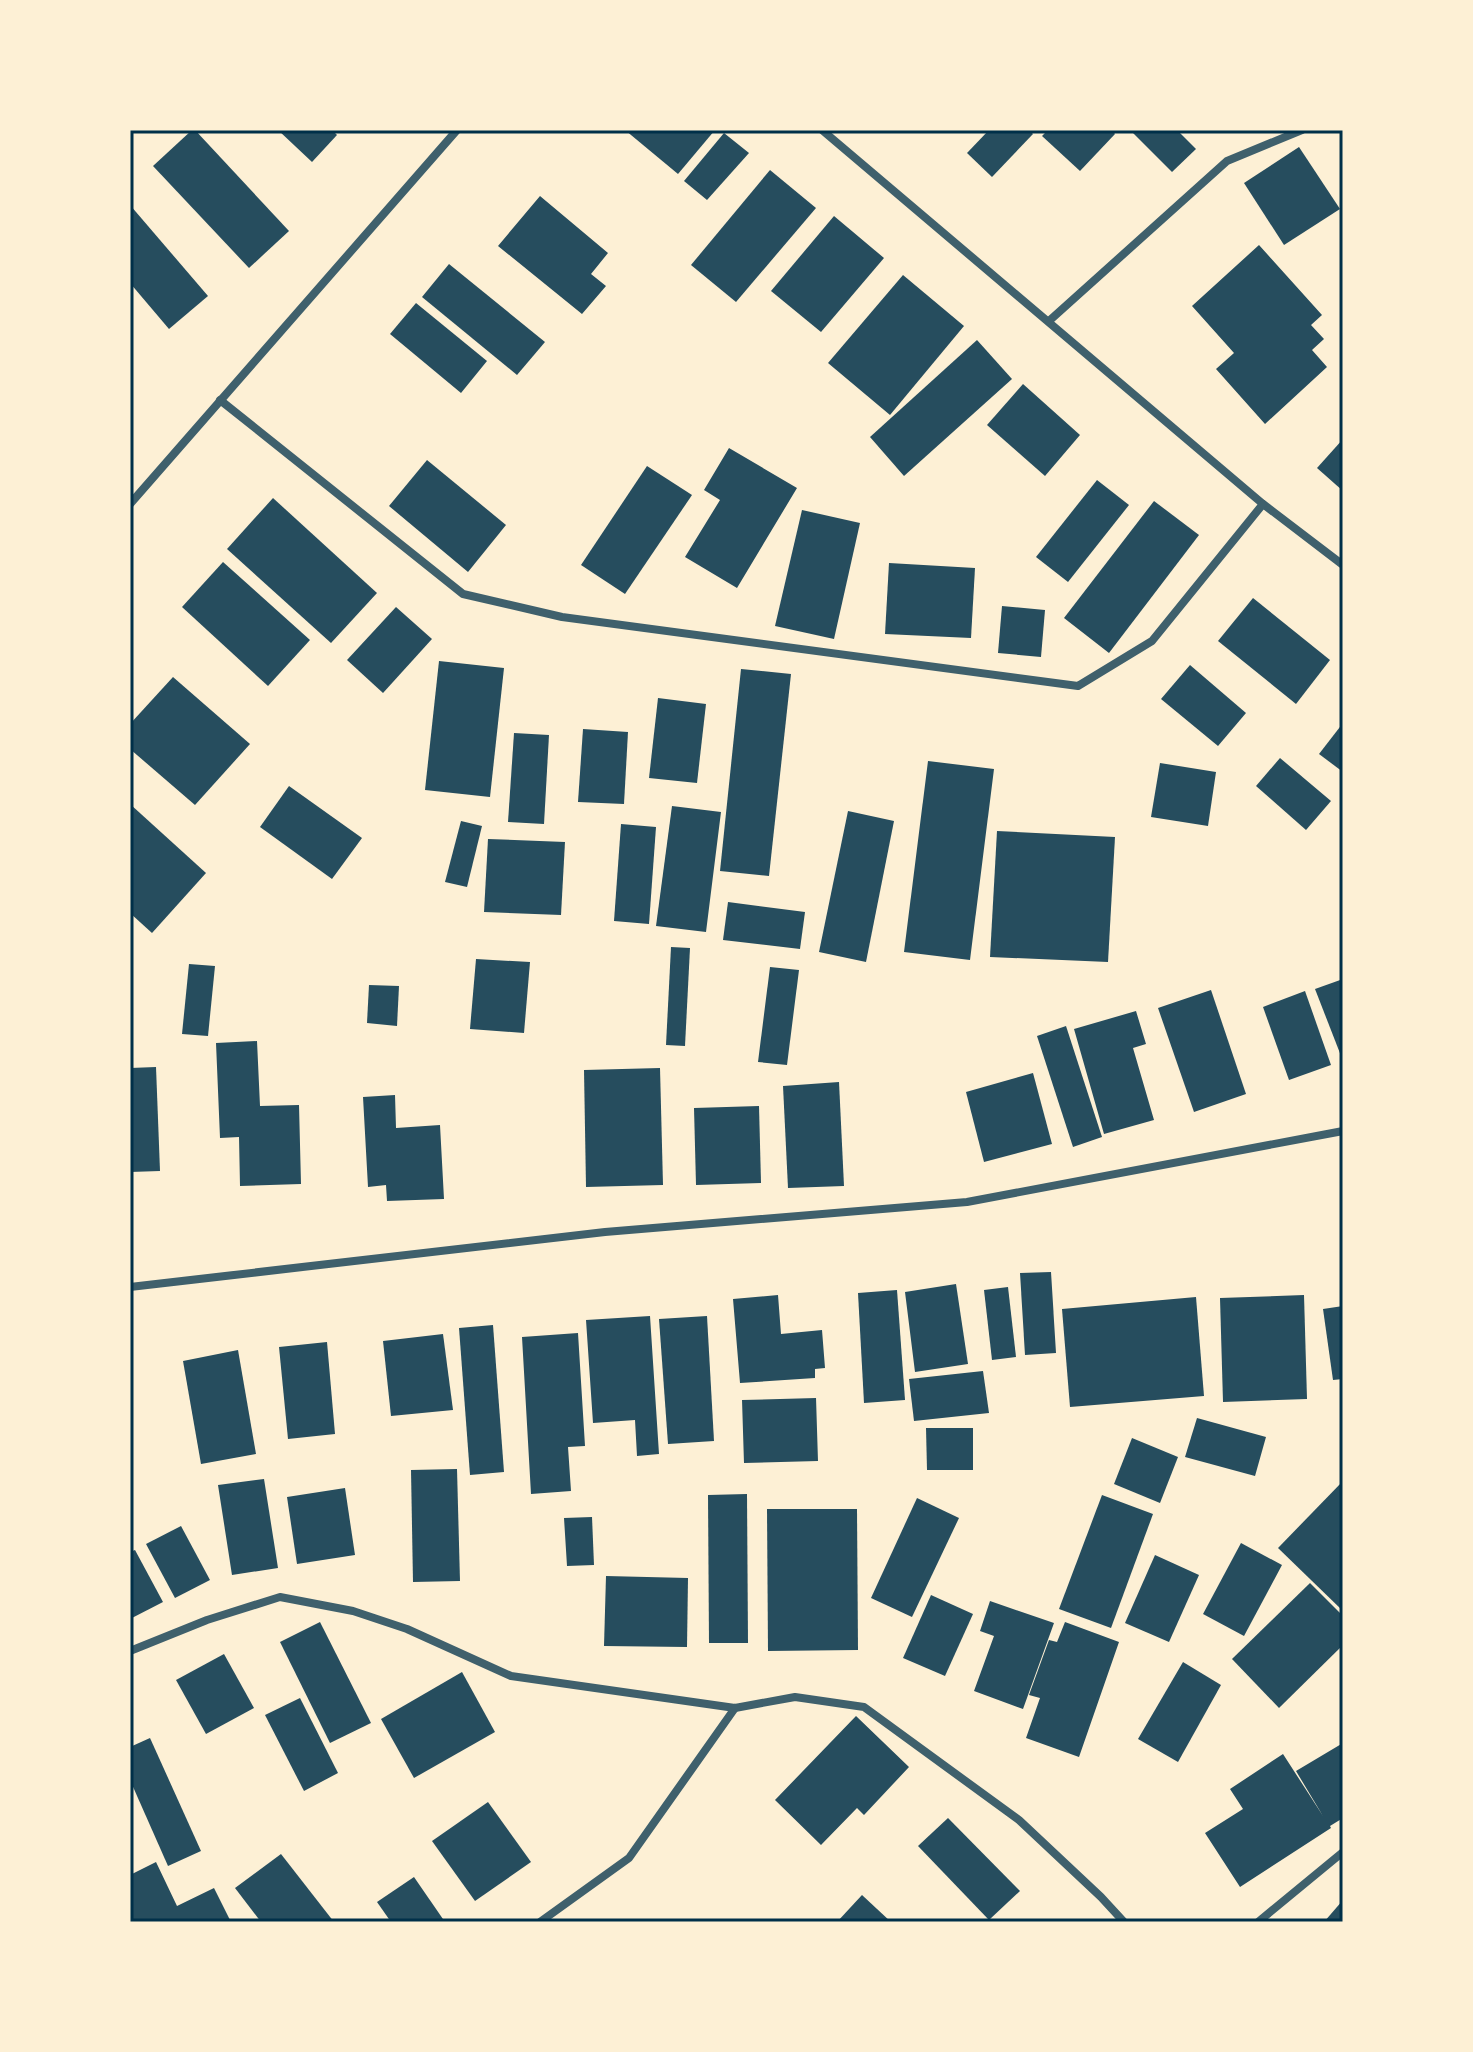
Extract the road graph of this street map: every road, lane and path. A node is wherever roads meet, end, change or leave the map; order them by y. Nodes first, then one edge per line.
1 (457, 130) edge
2 (822, 130) edge
3 (1302, 130) edge
4 (1049, 321) junction
5 (220, 400) junction
6 (130, 504) edge
7 (1263, 504) junction
8 (1343, 565) edge
9 (1343, 1131) edge
10 (130, 1287) edge
11 (130, 1651) edge
12 (735, 1708) junction
13 (1343, 1852) edge
14 (540, 1922) edge
15 (1124, 1922) edge
16 (1258, 1922) edge

1 - 5 street
2 - 4 street
3 - 4 street
4 - 7 street
5 - 6 street
5 - 7 street
7 - 8 street
9 - 10 street
11 - 12 street
12 - 14 street
12 - 15 street
13 - 16 street

